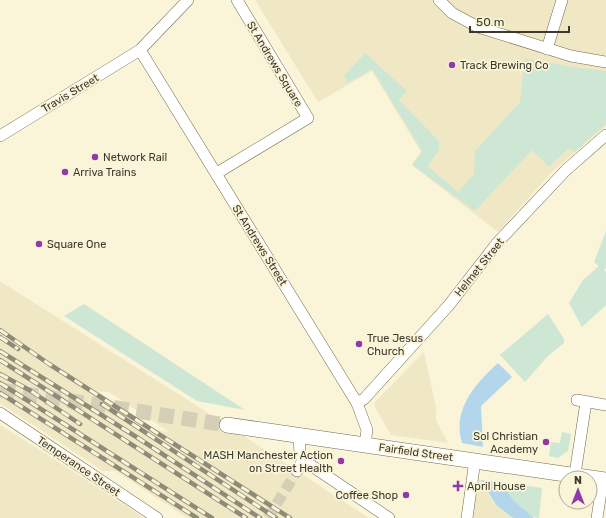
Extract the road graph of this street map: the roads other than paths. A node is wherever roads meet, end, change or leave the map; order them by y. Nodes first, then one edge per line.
1 (188, 0) edge
2 (237, 0) edge
3 (439, 0) edge
4 (562, 0) edge
5 (547, 49) junction
6 (140, 50) junction
7 (606, 62) edge
8 (606, 135) edge
9 (0, 136) edge
10 (216, 174) junction
11 (357, 403) junction
12 (606, 405) edge
13 (0, 413) edge
14 (227, 425) tunnel mouth
15 (299, 436) junction
16 (366, 444) junction
17 (303, 460) junction
18 (475, 460) junction
19 (575, 470) edge
20 (297, 471) tunnel mouth
21 (558, 472) edge
22 (605, 480) edge
23 (157, 518) edge
24 (389, 518) edge
25 (467, 518) edge
26 (598, 518) edge

1 - 6 street, Travis Street
2 - 10 street, St Andrews Square
3 - 5 street
4 - 5 street
5 - 7 street
6 - 9 street, Travis Street
6 - 10 street, St Andrews Street
8 - 11 street, Helmet Street
10 - 11 street, St Andrews Street
11 - 16 street, St Andrews Street
12 - 19 street
13 - 23 street, Temperance Street
14 - 15 main road, Fairfield Street
15 - 16 main road, Fairfield Street
15 - 17 street
16 - 18 main road, Fairfield Street
17 - 20 street
17 - 24 street
18 - 21 main road, Fairfield Street
18 - 25 street
22 - 26 street

